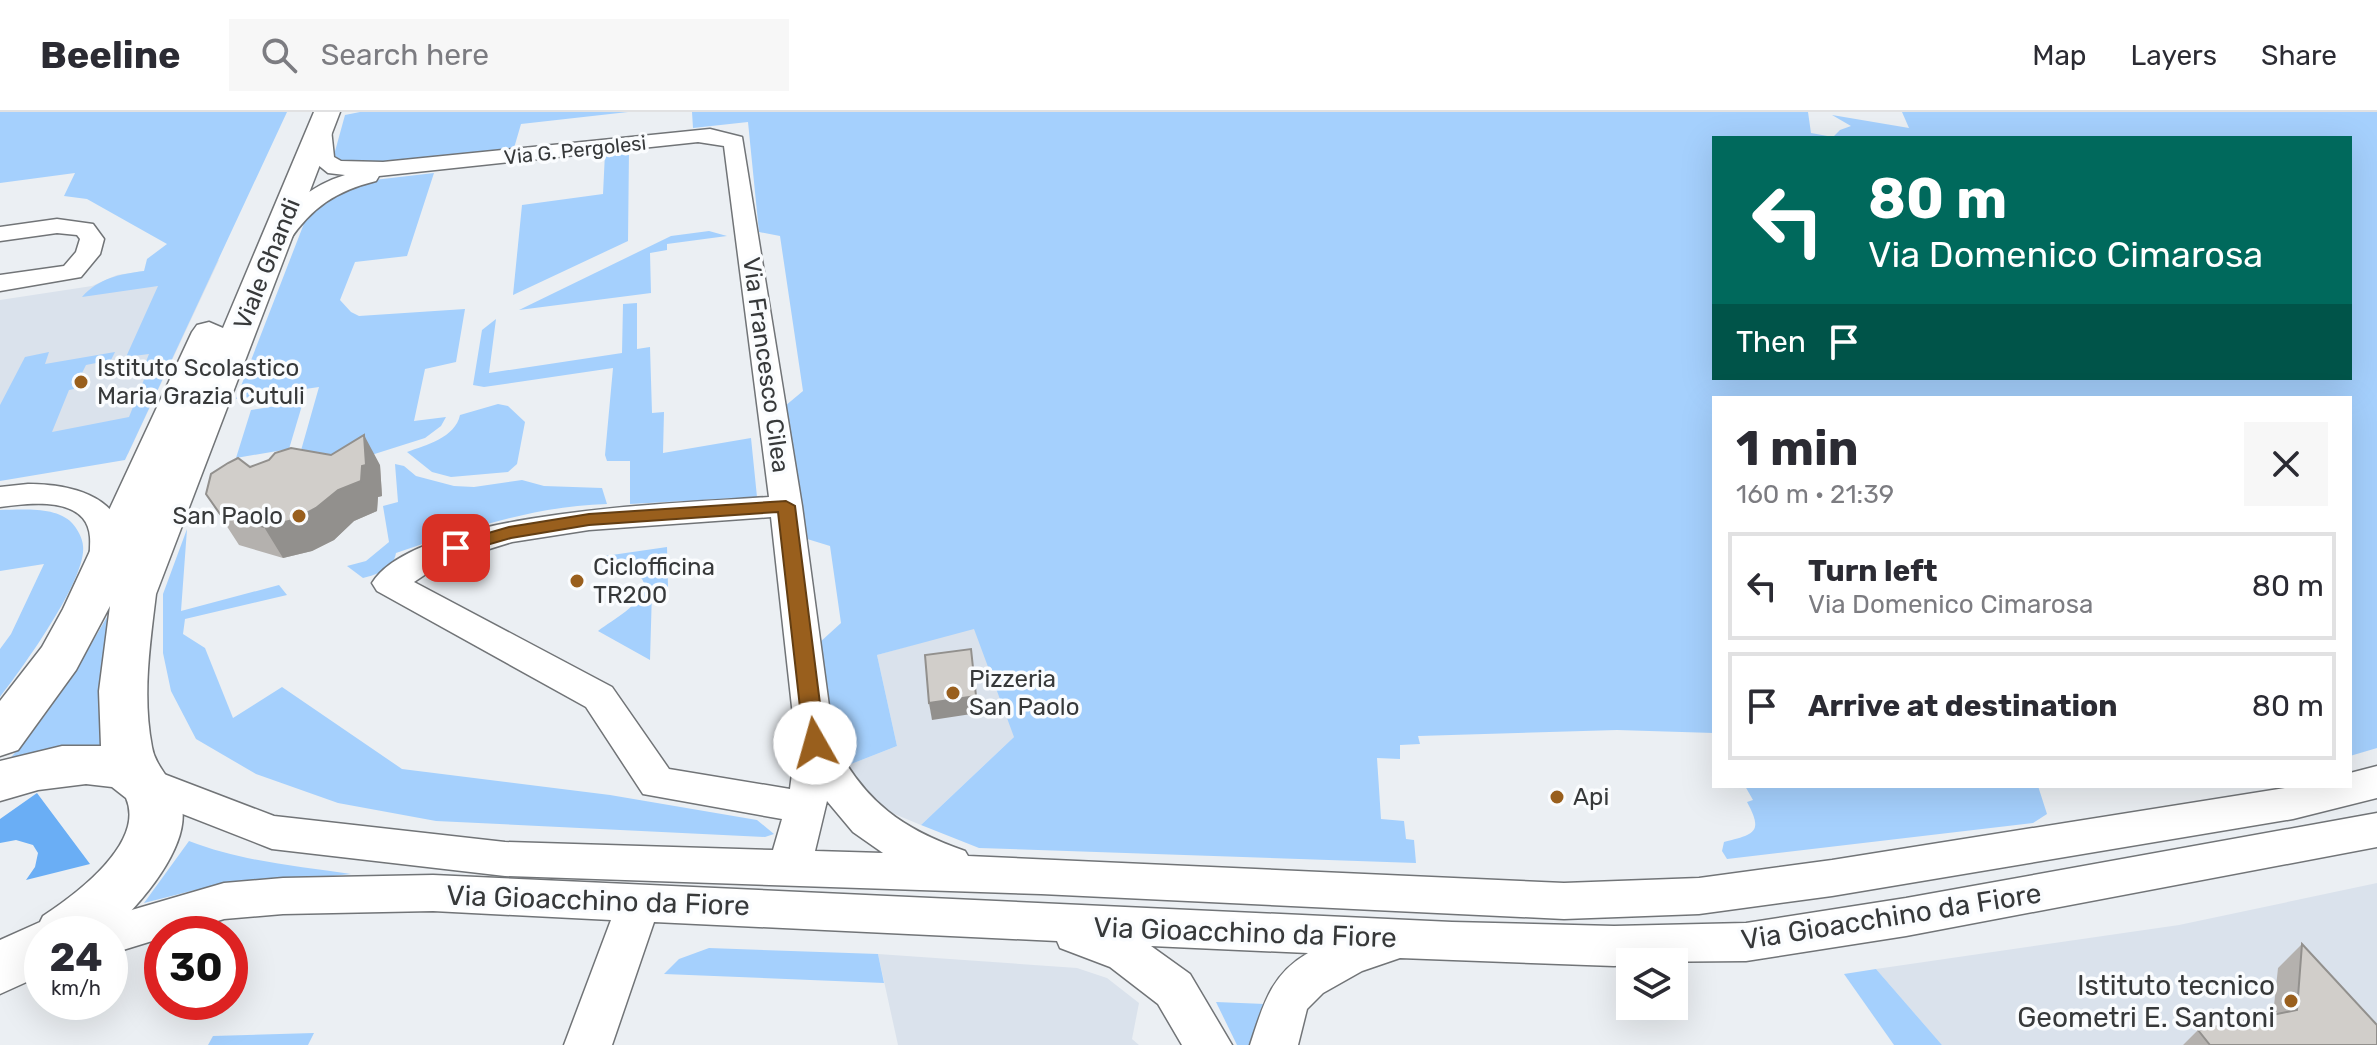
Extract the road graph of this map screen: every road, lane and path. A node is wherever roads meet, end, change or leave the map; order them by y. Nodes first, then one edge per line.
1 (312, 121) edge
2 (722, 138) joint
3 (429, 166) junction
4 (0, 234) edge
5 (276, 243) junction
6 (0, 283) edge
7 (0, 497) edge
8 (786, 506) junction
9 (106, 565) junction
10 (0, 737) edge
11 (815, 743) junction
12 (0, 781) edge
13 (143, 782) junction
14 (2377, 782) edge
15 (2350, 788) edge
16 (2352, 788) edge
17 (805, 811) junction
18 (2377, 830) edge
19 (789, 869) junction
20 (985, 874) junction
21 (639, 902) junction
22 (86, 916) edge
23 (980, 920) junction
24 (128, 930) edge
25 (1452, 941) junction
26 (24, 956) edge
27 (24, 964) edge
28 (0, 969) edge
29 (588, 1045) edge
30 (1208, 1045) edge
31 (1274, 1045) edge

1 - 3 street
1 - 5 main road, Viale Ghandi
1 - 9 main road, Viale Ghandi
2 - 3 street, Via G. Pergolesi
2 - 8 street, Via Francesco Cilea
3 - 5 street
4 - 6 street
5 - 13 main road, Viale Ghandi
7 - 9 street
8 - 11 street, Via Francesco Cilea
8 - 17 street
9 - 10 main road, Viale Ghandi
11 - 17 street
11 - 20 street
12 - 13 main road
13 - 19 street, Via Gioacchino da Fiore
13 - 22 main road, Viale Ghandi
14 - 16 street, Via Gioacchino da Fiore
15 - 20 street, Via Gioacchino da Fiore
17 - 19 street
18 - 25 street, Via Gioacchino da Fiore
19 - 20 street, Via Gioacchino da Fiore
21 - 23 street, Via Gioacchino da Fiore
21 - 24 street, Via Gioacchino da Fiore
21 - 29 street
23 - 25 street, Via Gioacchino da Fiore
23 - 30 street
25 - 31 street
26 - 28 main road
27 - 28 street

